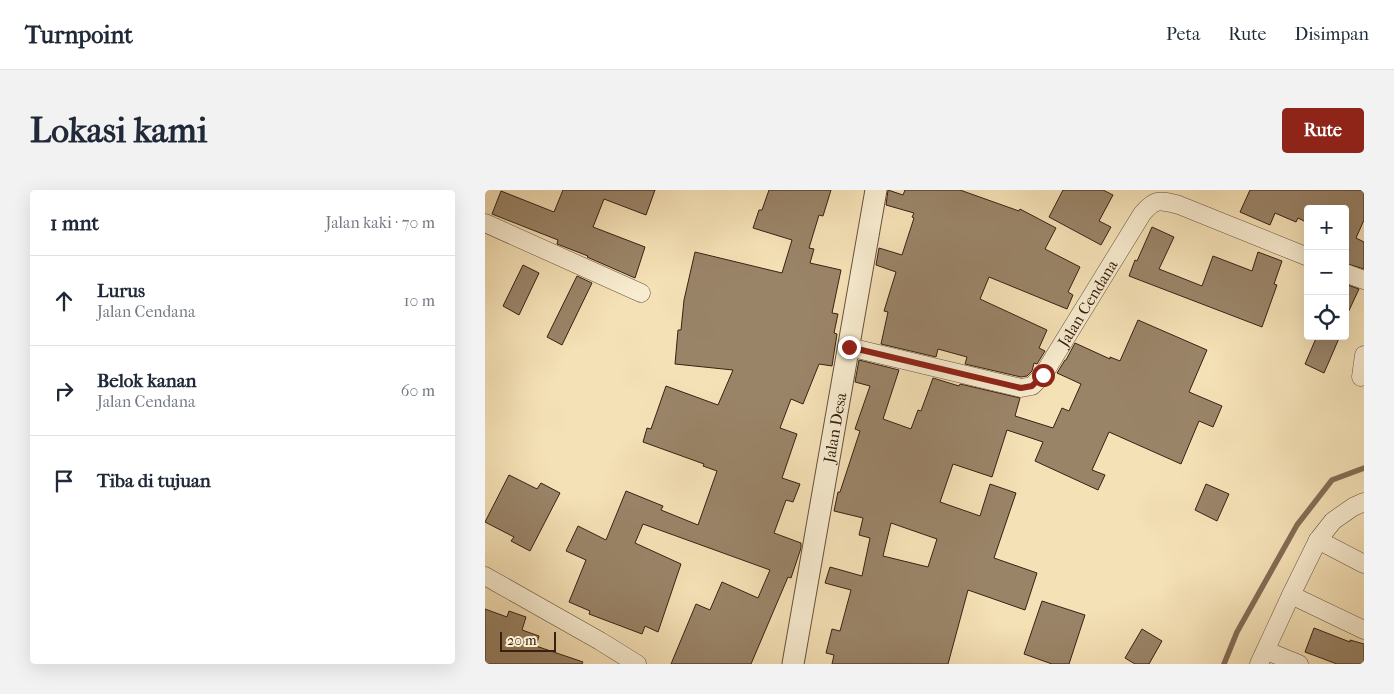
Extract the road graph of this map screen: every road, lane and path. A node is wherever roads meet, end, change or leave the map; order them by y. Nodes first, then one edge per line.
1 (876, 190) edge
2 (485, 224) edge
3 (1304, 255) edge
4 (1349, 274) edge
5 (1364, 280) edge
6 (641, 293) dead end
7 (849, 347) junction
8 (1364, 355) edge
9 (1361, 377) dead end
10 (1364, 502) edge
11 (1318, 540) junction
12 (1364, 564) edge
13 (485, 576) edge
14 (1291, 595) junction
15 (1364, 630) edge
16 (1263, 657) edge
17 (637, 664) edge
18 (793, 664) edge
19 (1299, 664) edge

1 - 7 street, Jalan Desa
2 - 6 street
3 - 7 street, Jalan Cendana
4 - 5 street
7 - 18 street, Jalan Desa
8 - 9 street
10 - 11 street
11 - 12 street
11 - 14 street
13 - 17 street
14 - 15 street
14 - 16 street
16 - 19 street

